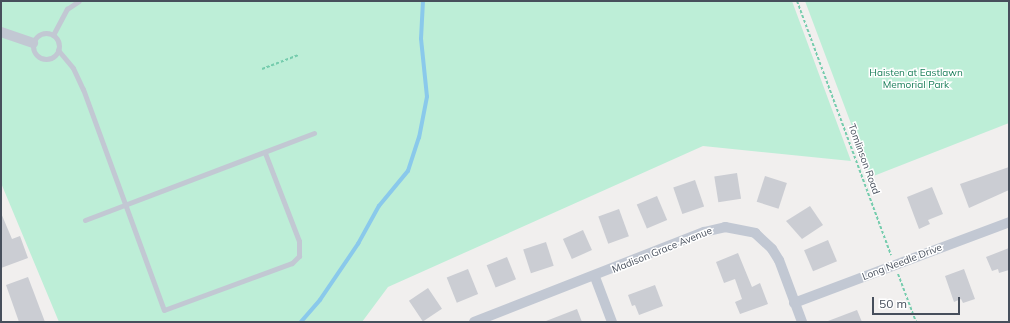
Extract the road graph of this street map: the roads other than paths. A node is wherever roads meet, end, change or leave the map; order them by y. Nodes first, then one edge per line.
1 (79, 1) edge
2 (1, 32) edge
3 (53, 35) junction
4 (33, 43) junction
5 (58, 50) junction
6 (314, 133) dead end
7 (265, 152) junction
8 (125, 204) junction
9 (85, 220) dead end
10 (1009, 222) edge
11 (595, 277) junction
12 (794, 303) junction
13 (474, 322) edge
14 (612, 322) edge
15 (802, 322) edge

1 - 3 lane
2 - 4 street
3 - 4 lane
3 - 5 lane
4 - 5 lane
5 - 8 lane
6 - 7 lane
7 - 8 lane
7 - 8 lane
8 - 9 lane
10 - 12 street, Long Needle Drive
11 - 12 street, Madison Grace Avenue
11 - 13 street, Madison Grace Avenue
11 - 14 street
12 - 15 street, Madison Grace Avenue

